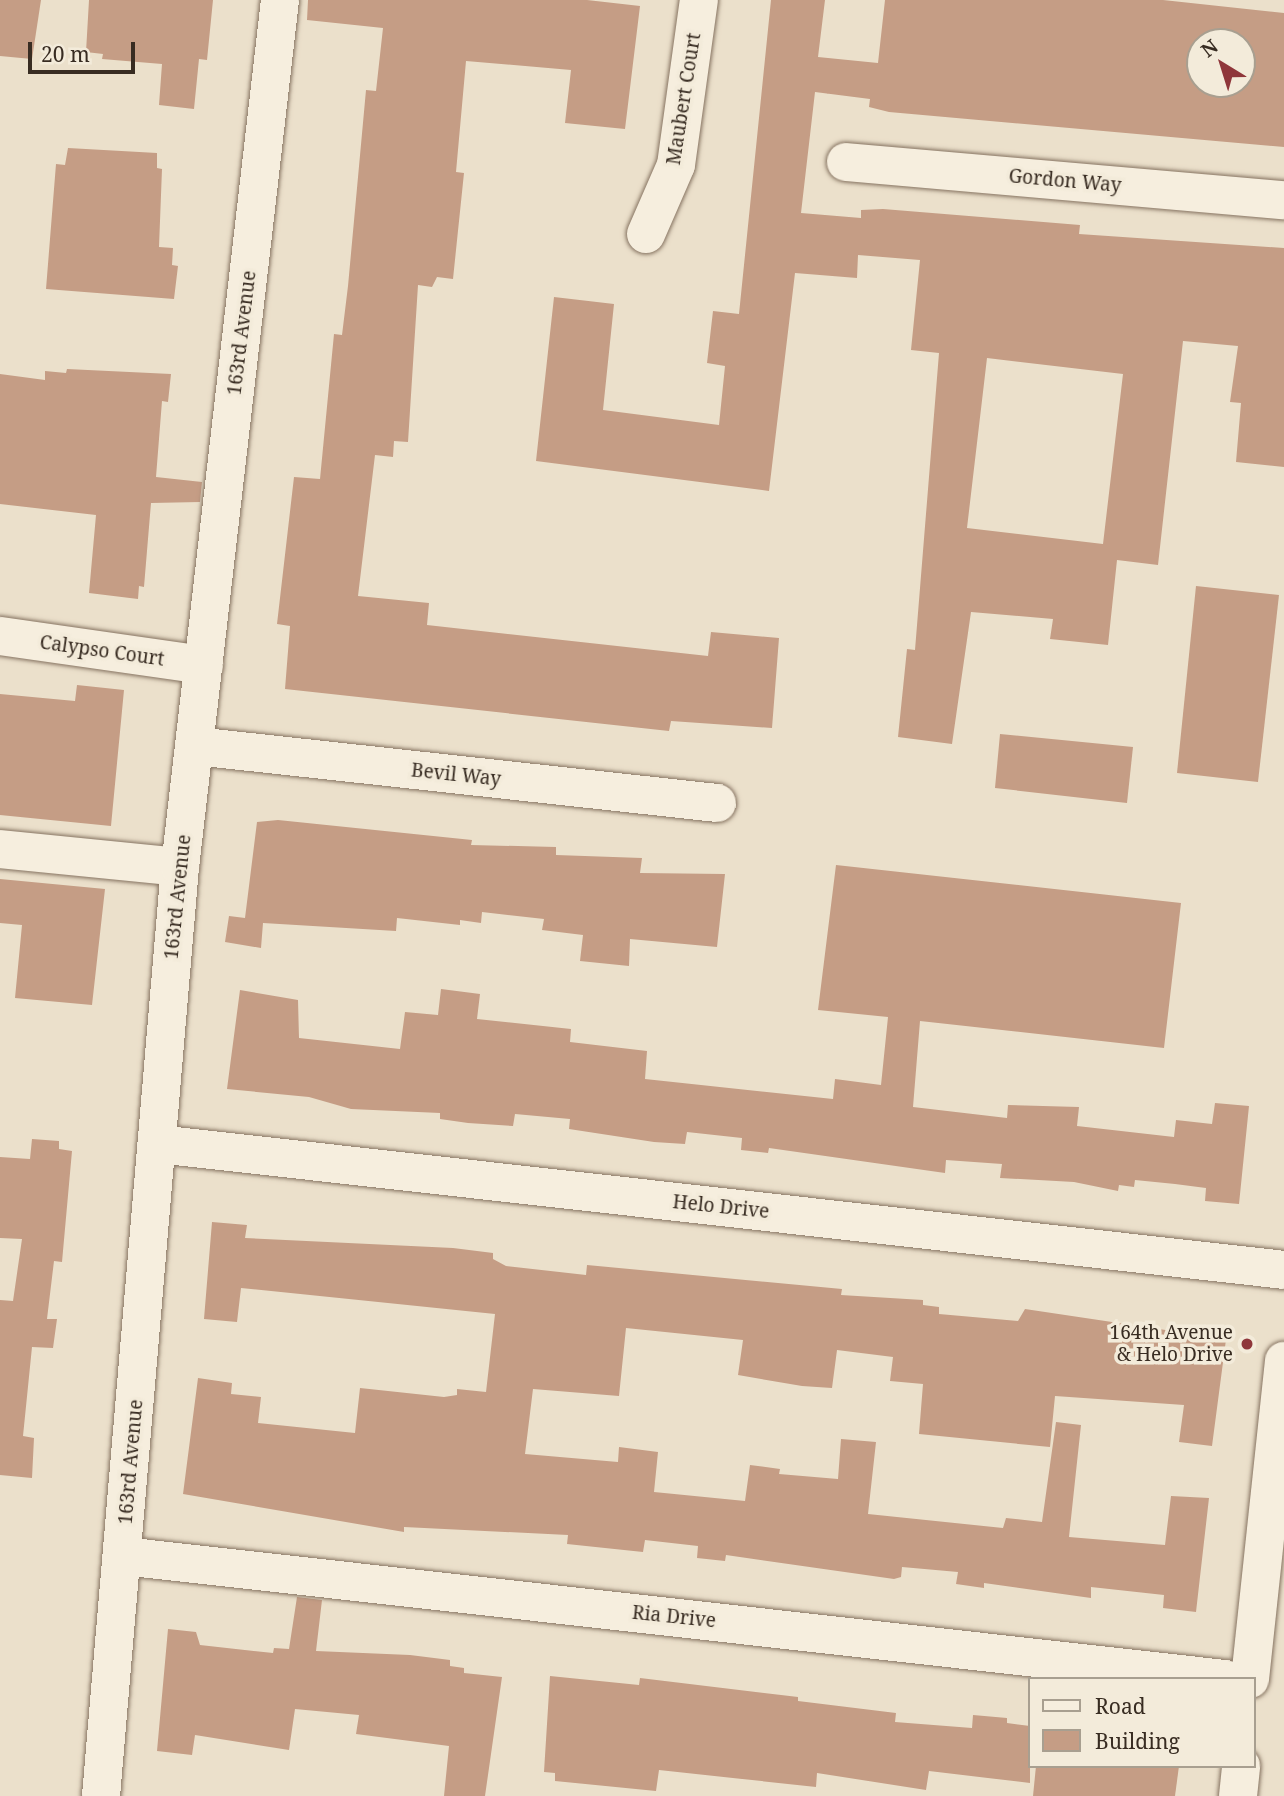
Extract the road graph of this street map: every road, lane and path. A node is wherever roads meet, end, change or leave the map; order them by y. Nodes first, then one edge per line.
1 (280, 0) edge
2 (699, 0) edge
3 (846, 162) dead end
4 (1284, 200) edge
5 (646, 234) dead end
6 (0, 636) edge
7 (204, 665) junction
8 (195, 746) junction
9 (718, 803) dead end
10 (0, 849) edge
11 (180, 867) junction
12 (158, 1144) junction
13 (1284, 1270) edge
14 (1284, 1361) edge
15 (122, 1556) junction
16 (1207, 1677) edge
17 (1250, 1677) edge
18 (1241, 1768) edge
19 (101, 1796) edge
20 (1238, 1796) edge

1 - 7 street, 163rd Avenue
2 - 5 street, Maubert Court
3 - 4 street, Gordon Way
6 - 7 street, Calypso Court
7 - 8 street, 163rd Avenue
8 - 9 street, Bevil Way
8 - 11 street, 163rd Avenue
10 - 11 street
11 - 12 street, 163rd Avenue
12 - 13 street, Helo Drive
12 - 15 street, 163rd Avenue
14 - 17 street
15 - 16 street, Ria Drive
15 - 19 street, 163rd Avenue
18 - 20 street

